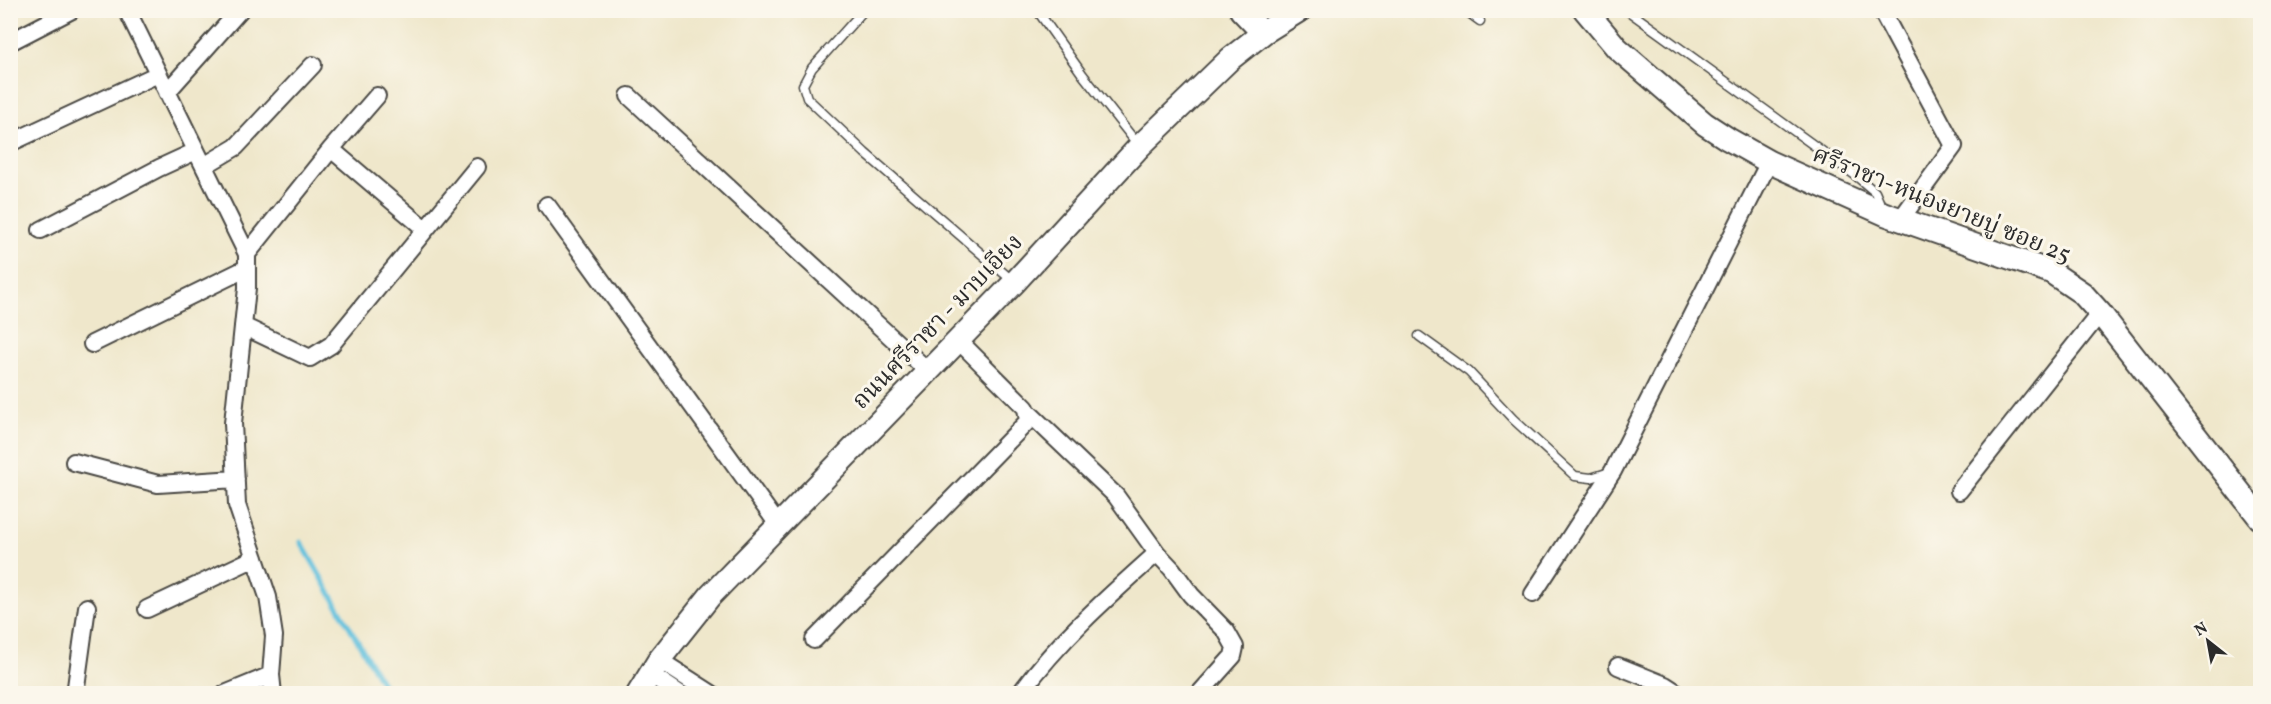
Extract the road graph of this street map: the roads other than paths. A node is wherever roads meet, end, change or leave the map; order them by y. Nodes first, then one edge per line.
1 (72, 10) edge
2 (127, 10) edge
3 (240, 10) edge
4 (864, 10) edge
5 (1037, 10) edge
6 (1241, 10) edge
7 (1300, 10) edge
8 (1465, 10) edge
9 (1585, 10) edge
10 (1627, 10) edge
11 (1881, 10) edge
12 (1480, 21) dead end
13 (1263, 33) junction
14 (10, 42) edge
15 (313, 64) dead end
16 (158, 74) junction
17 (167, 92) junction
18 (377, 96) dead end
19 (629, 96) dead end
20 (10, 143) edge
21 (1140, 147) junction
22 (331, 149) junction
23 (200, 159) junction
24 (1769, 162) junction
25 (477, 167) dead end
26 (547, 205) dead end
27 (1892, 217) junction
28 (425, 229) junction
29 (41, 230) dead end
30 (247, 261) junction
31 (1014, 283) junction
32 (2100, 313) junction
33 (243, 326) junction
34 (1419, 336) dead end
35 (958, 340) junction
36 (92, 344) dead end
37 (928, 371) junction
38 (1029, 412) junction
39 (74, 462) dead end
40 (1613, 471) junction
41 (236, 479) junction
42 (1959, 491) dead end
43 (2260, 518) edge
44 (778, 526) junction
45 (1157, 554) junction
46 (255, 558) junction
47 (1533, 594) dead end
48 (87, 607) dead end
49 (147, 609) dead end
50 (814, 640) dead end
51 (1618, 666) dead end
52 (655, 667) junction
53 (271, 675) junction
54 (1022, 691) dead end
55 (75, 693) edge
56 (225, 693) edge
57 (273, 693) edge
58 (638, 693) edge
59 (680, 693) edge
60 (712, 693) edge
61 (1199, 693) edge
62 (1679, 693) edge

1 - 14 street
2 - 16 street
3 - 17 street
4 - 31 lane
5 - 21 lane
6 - 13 main road
7 - 13 main road, ถนนศรีราชา - มาบเอียง
8 - 12 lane
9 - 24 main road, ศรีราชา-หนองยายบู่ ซอย 25
10 - 27 lane
11 - 27 street
13 - 21 main road, ถนนศรีราชา - มาบเอียง
15 - 23 street
16 - 17 street
16 - 20 street
17 - 23 street
18 - 22 street
19 - 37 street
21 - 31 main road, ถนนศรีราชา - มาบเอียง
22 - 28 street
22 - 30 street
23 - 29 street
23 - 30 street
24 - 27 main road, ศรีราชา-หนองยายบู่ ซอย 25
24 - 40 street
25 - 28 street
26 - 44 street
27 - 32 main road, ศรีราชา-หนองยายบู่ ซอย 25
28 - 33 street
30 - 33 street
30 - 36 street
31 - 35 main road, ถนนศรีราชา - มาบเอียง
32 - 42 street
32 - 43 main road, ศรีราชา-หนองยายบู่ ซอย 25
33 - 41 street
34 - 40 lane
35 - 37 main road, ถนนศรีราชา - มาบเอียง
35 - 38 street
37 - 44 main road, ถนนศรีราชา - มาบเอียง
38 - 45 street
38 - 50 street
39 - 41 street
40 - 47 street
41 - 46 street
44 - 52 main road, ถนนศรีราชา - มาบเอียง
45 - 54 street
45 - 61 street
46 - 49 street
46 - 53 street
48 - 55 street
51 - 62 street
52 - 58 main road, ถนนศรีราชา - มาบเอียง
52 - 59 street
52 - 60 street
53 - 56 street
53 - 57 street

